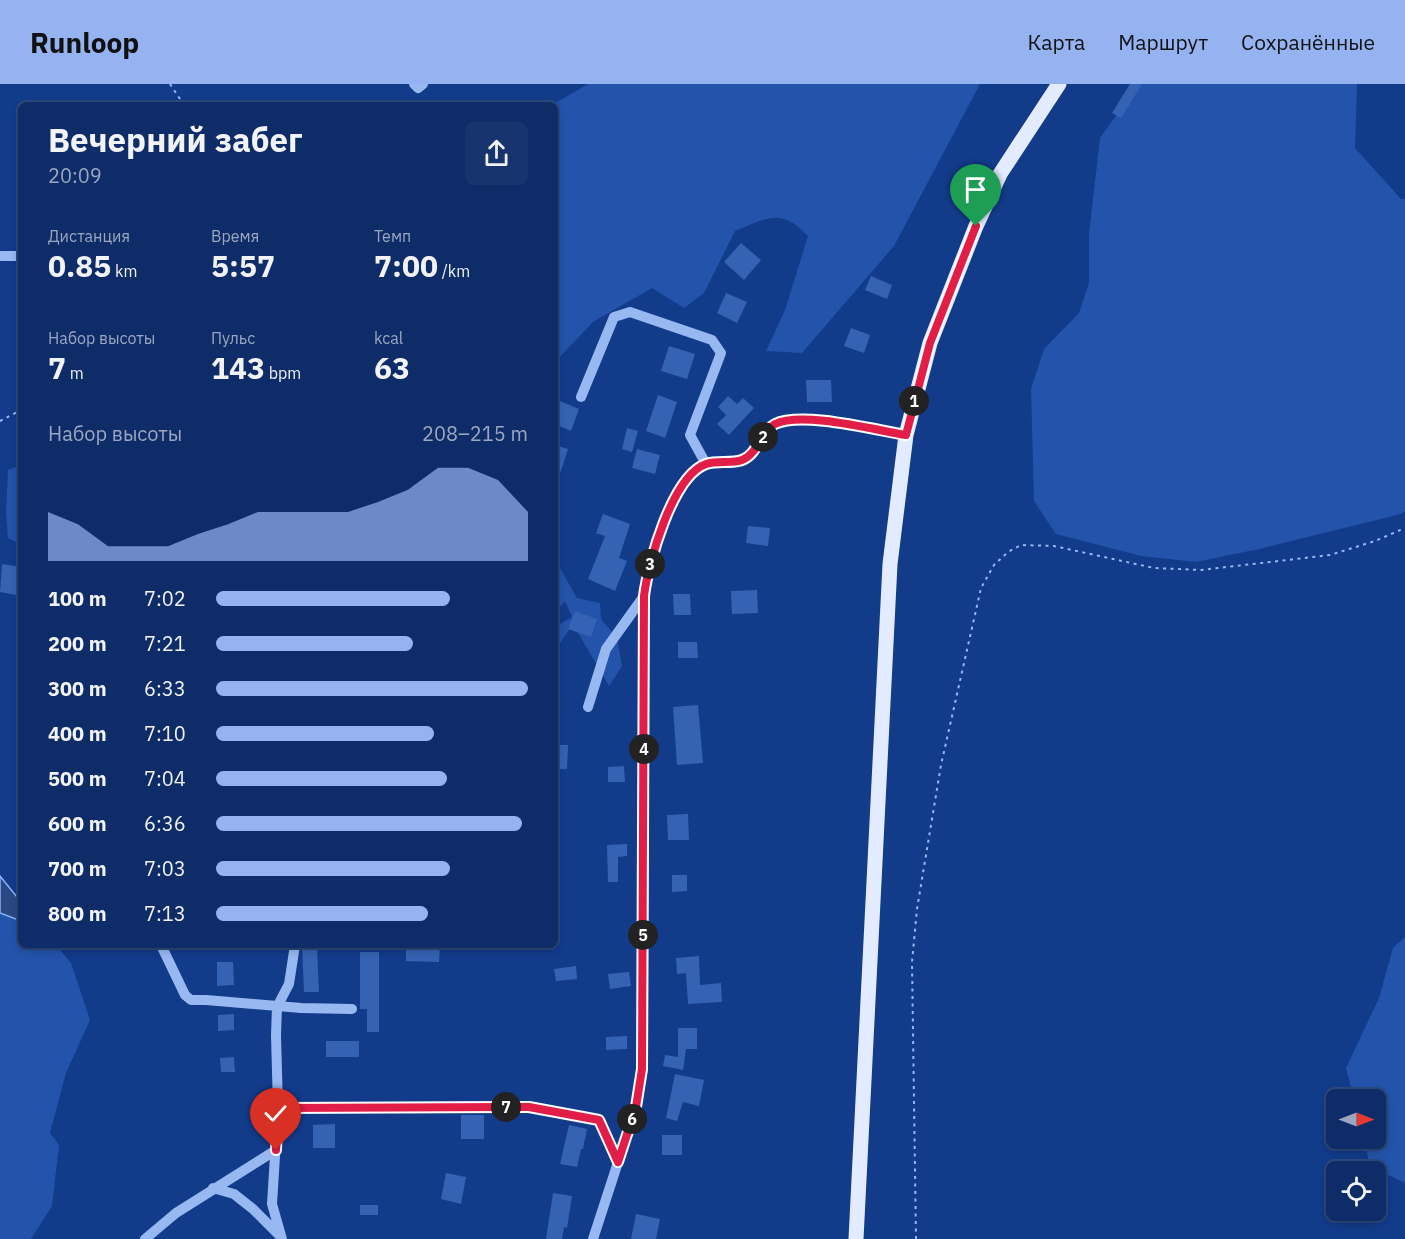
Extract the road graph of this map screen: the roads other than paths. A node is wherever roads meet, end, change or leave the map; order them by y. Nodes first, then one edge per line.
1 (414, 84) edge
2 (423, 84) edge
3 (1059, 84) edge
4 (0, 256) edge
5 (18, 256) edge
6 (581, 397) dead end
7 (906, 435) junction
8 (706, 464) junction
9 (644, 596) junction
10 (588, 707) dead end
11 (162, 948) edge
12 (294, 948) edge
13 (277, 1007) junction
14 (352, 1010) dead end
15 (278, 1108) junction
16 (276, 1150) junction
17 (618, 1162) junction
18 (213, 1188) junction
19 (281, 1238) edge
20 (145, 1239) edge
21 (593, 1239) edge
22 (856, 1239) edge

1 - 2 street
3 - 7 main road
4 - 5 street
6 - 8 street
7 - 8 street
7 - 22 main road
8 - 9 street
9 - 10 street
9 - 17 street
11 - 13 street
12 - 13 street
13 - 14 street
13 - 15 street
15 - 16 street
15 - 17 street
16 - 18 street
16 - 19 street
17 - 21 street
18 - 19 street
18 - 20 street

